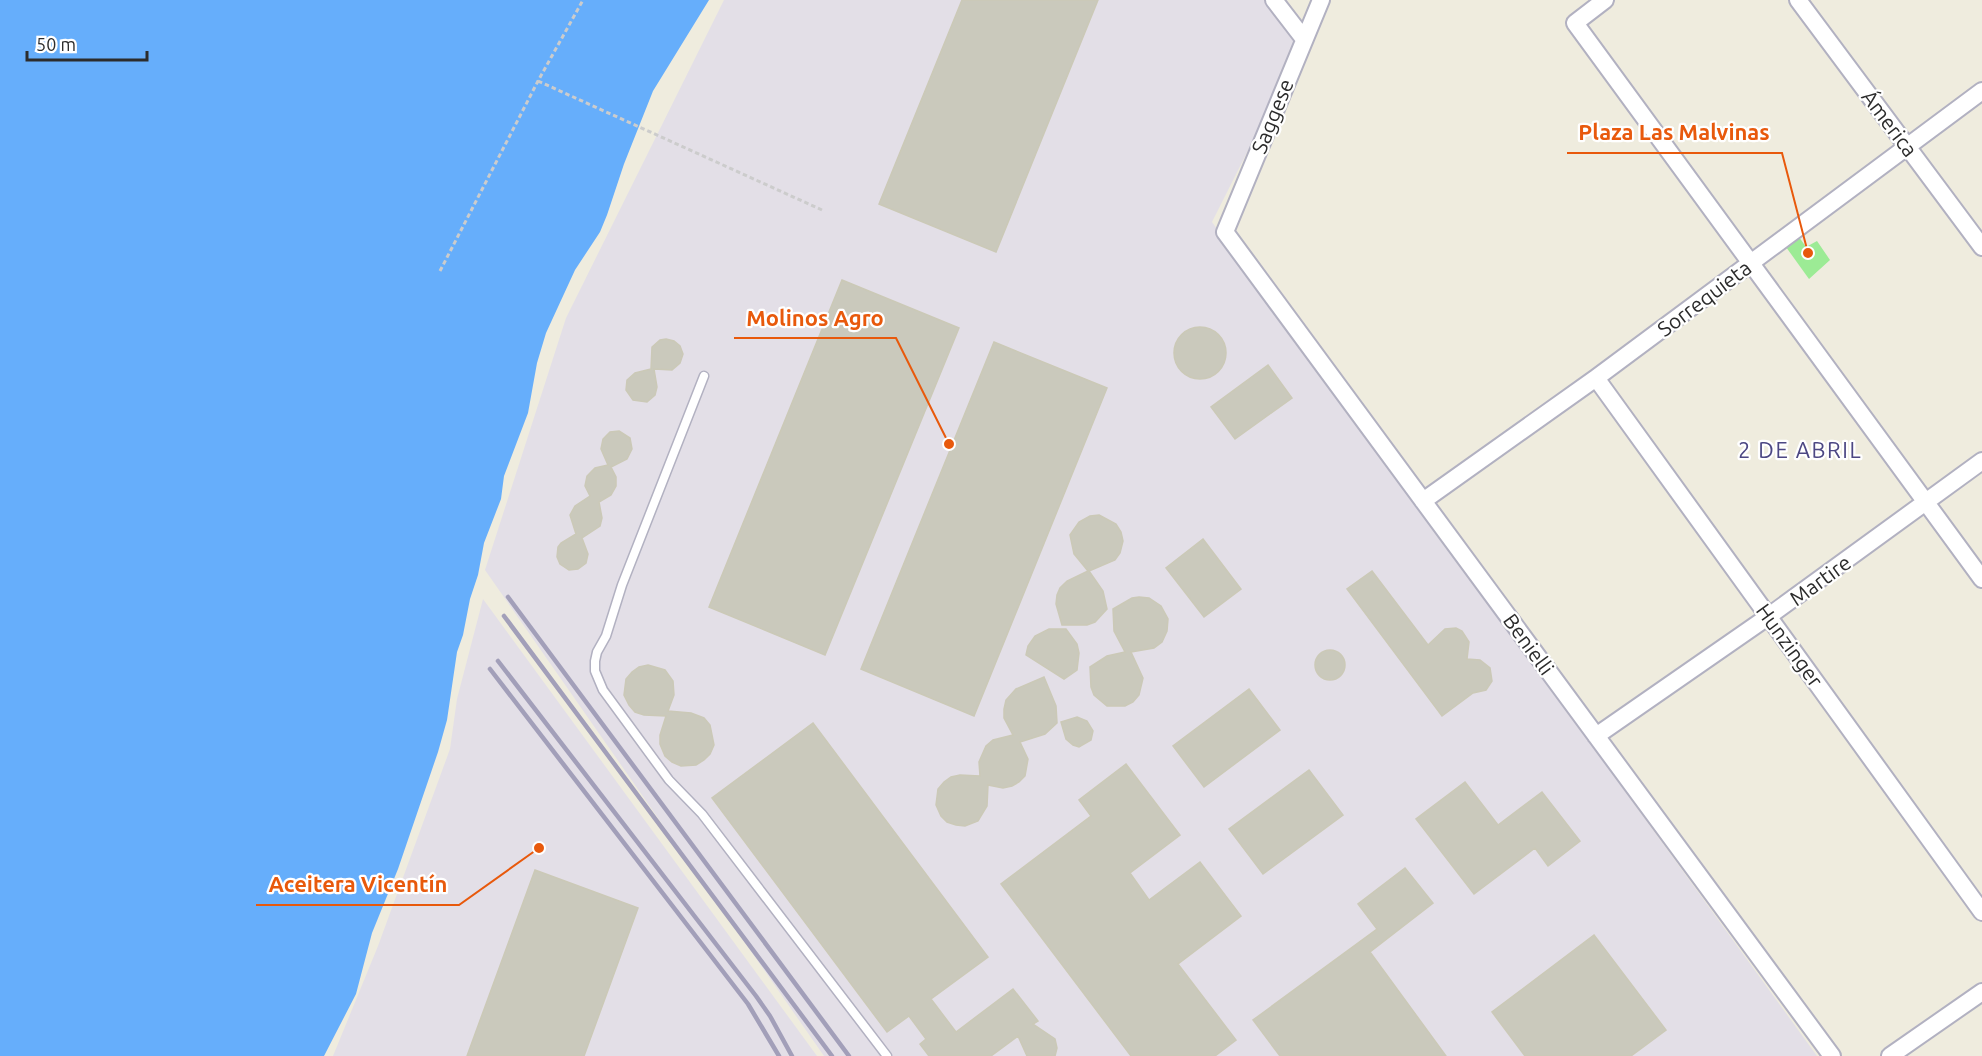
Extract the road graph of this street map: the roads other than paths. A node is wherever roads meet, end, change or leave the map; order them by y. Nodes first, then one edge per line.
1 (1274, 0) edge
2 (1321, 0) edge
3 (1605, 0) edge
4 (1798, 0) edge
5 (1304, 39) junction
6 (1982, 91) edge
7 (1907, 146) junction
8 (1225, 232) joint
9 (1982, 247) edge
10 (1752, 262) junction
11 (704, 376) dead end
12 (1596, 378) junction
13 (1982, 461) edge
14 (1423, 501) junction
15 (1925, 503) junction
16 (1982, 579) edge
17 (1769, 616) junction
18 (1596, 736) junction
19 (1982, 912) edge
20 (1982, 992) edge
21 (886, 1056) edge
22 (1832, 1056) edge
23 (1890, 1056) edge

1 - 5 street
2 - 5 street, Saggese
3 - 10 street
4 - 7 street, Ámerica
5 - 8 street, Saggese
6 - 7 street, Sorrequieta
7 - 9 street, Ámerica
7 - 10 street, Sorrequieta
8 - 14 street, Benielli
10 - 12 street, Sorrequieta
10 - 15 street
11 - 21 lane
12 - 14 street, Sorrequieta
12 - 17 street, Hunzinger
13 - 15 street, Martire
14 - 18 street, Benielli
15 - 16 street
15 - 17 street, Martire
17 - 18 street, Martire
17 - 19 street, Hunzinger
18 - 22 street, Benielli
20 - 23 street

